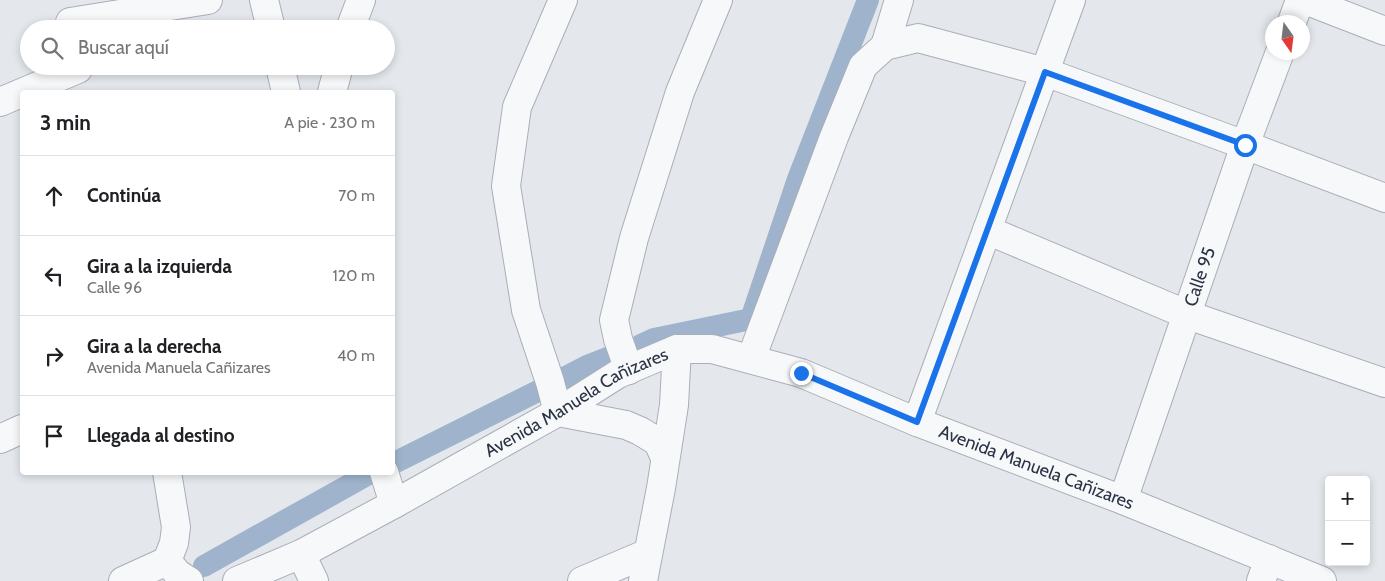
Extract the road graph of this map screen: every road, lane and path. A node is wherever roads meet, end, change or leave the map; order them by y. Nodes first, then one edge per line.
1 (208, 0) edge
2 (264, 0) edge
3 (361, 0) edge
4 (563, 0) edge
5 (718, 0) edge
6 (899, 0) edge
7 (1071, 0) edge
8 (1300, 0) edge
9 (1305, 0) edge
10 (1295, 15) edge
11 (69, 17) edge
12 (269, 20) edge
13 (353, 20) edge
14 (1385, 31) edge
15 (885, 46) junction
16 (1277, 60) edge
17 (1045, 72) junction
18 (282, 75) edge
19 (337, 75) edge
20 (80, 76) edge
21 (37, 90) edge
22 (286, 90) edge
23 (333, 90) edge
24 (20, 96) edge
25 (0, 102) edge
26 (1245, 145) junction
27 (1385, 198) edge
28 (987, 230) junction
29 (1188, 315) junction
30 (677, 349) junction
31 (751, 359) junction
32 (629, 370) junction
33 (1385, 383) edge
34 (558, 412) junction
35 (917, 422) junction
36 (20, 430) edge
37 (0, 439) edge
38 (665, 458) junction
39 (167, 475) edge
40 (385, 475) edge
41 (1122, 500) junction
42 (394, 504) junction
43 (648, 553) junction
44 (300, 554) junction
45 (1265, 570) edge
46 (178, 572) edge
47 (123, 581) edge
48 (237, 581) edge
49 (314, 581) edge
50 (582, 581) edge
51 (643, 581) edge
52 (1322, 581) edge

1 - 11 street
2 - 12 street
3 - 13 street
4 - 34 street
5 - 32 street
6 - 15 street
7 - 17 street
8 - 10 street
9 - 14 street
15 - 17 street
15 - 31 street
16 - 26 street, Calle 95
17 - 26 street
17 - 28 street
18 - 22 street
19 - 23 street
20 - 21 street
24 - 25 street
26 - 27 street
26 - 29 street, Calle 95
28 - 29 street
28 - 35 street
29 - 33 street
29 - 41 street, Calle 95
30 - 31 street, Avenida Manuela Cañizares
30 - 32 street, Avenida Manuela Cañizares
30 - 38 street
31 - 35 street, Avenida Manuela Cañizares
32 - 34 street, Avenida Manuela Cañizares
34 - 38 street
34 - 42 street, Avenida Manuela Cañizares
35 - 41 street, Avenida Manuela Cañizares
36 - 37 street
38 - 43 street
39 - 46 street
40 - 42 street
41 - 45 street, Avenida Manuela Cañizares
42 - 44 street, Avenida Manuela Cañizares
43 - 50 street
43 - 51 street
44 - 48 street, Avenida Manuela Cañizares
44 - 49 street
45 - 52 street, Avenida Manuela Cañizares
46 - 47 street

